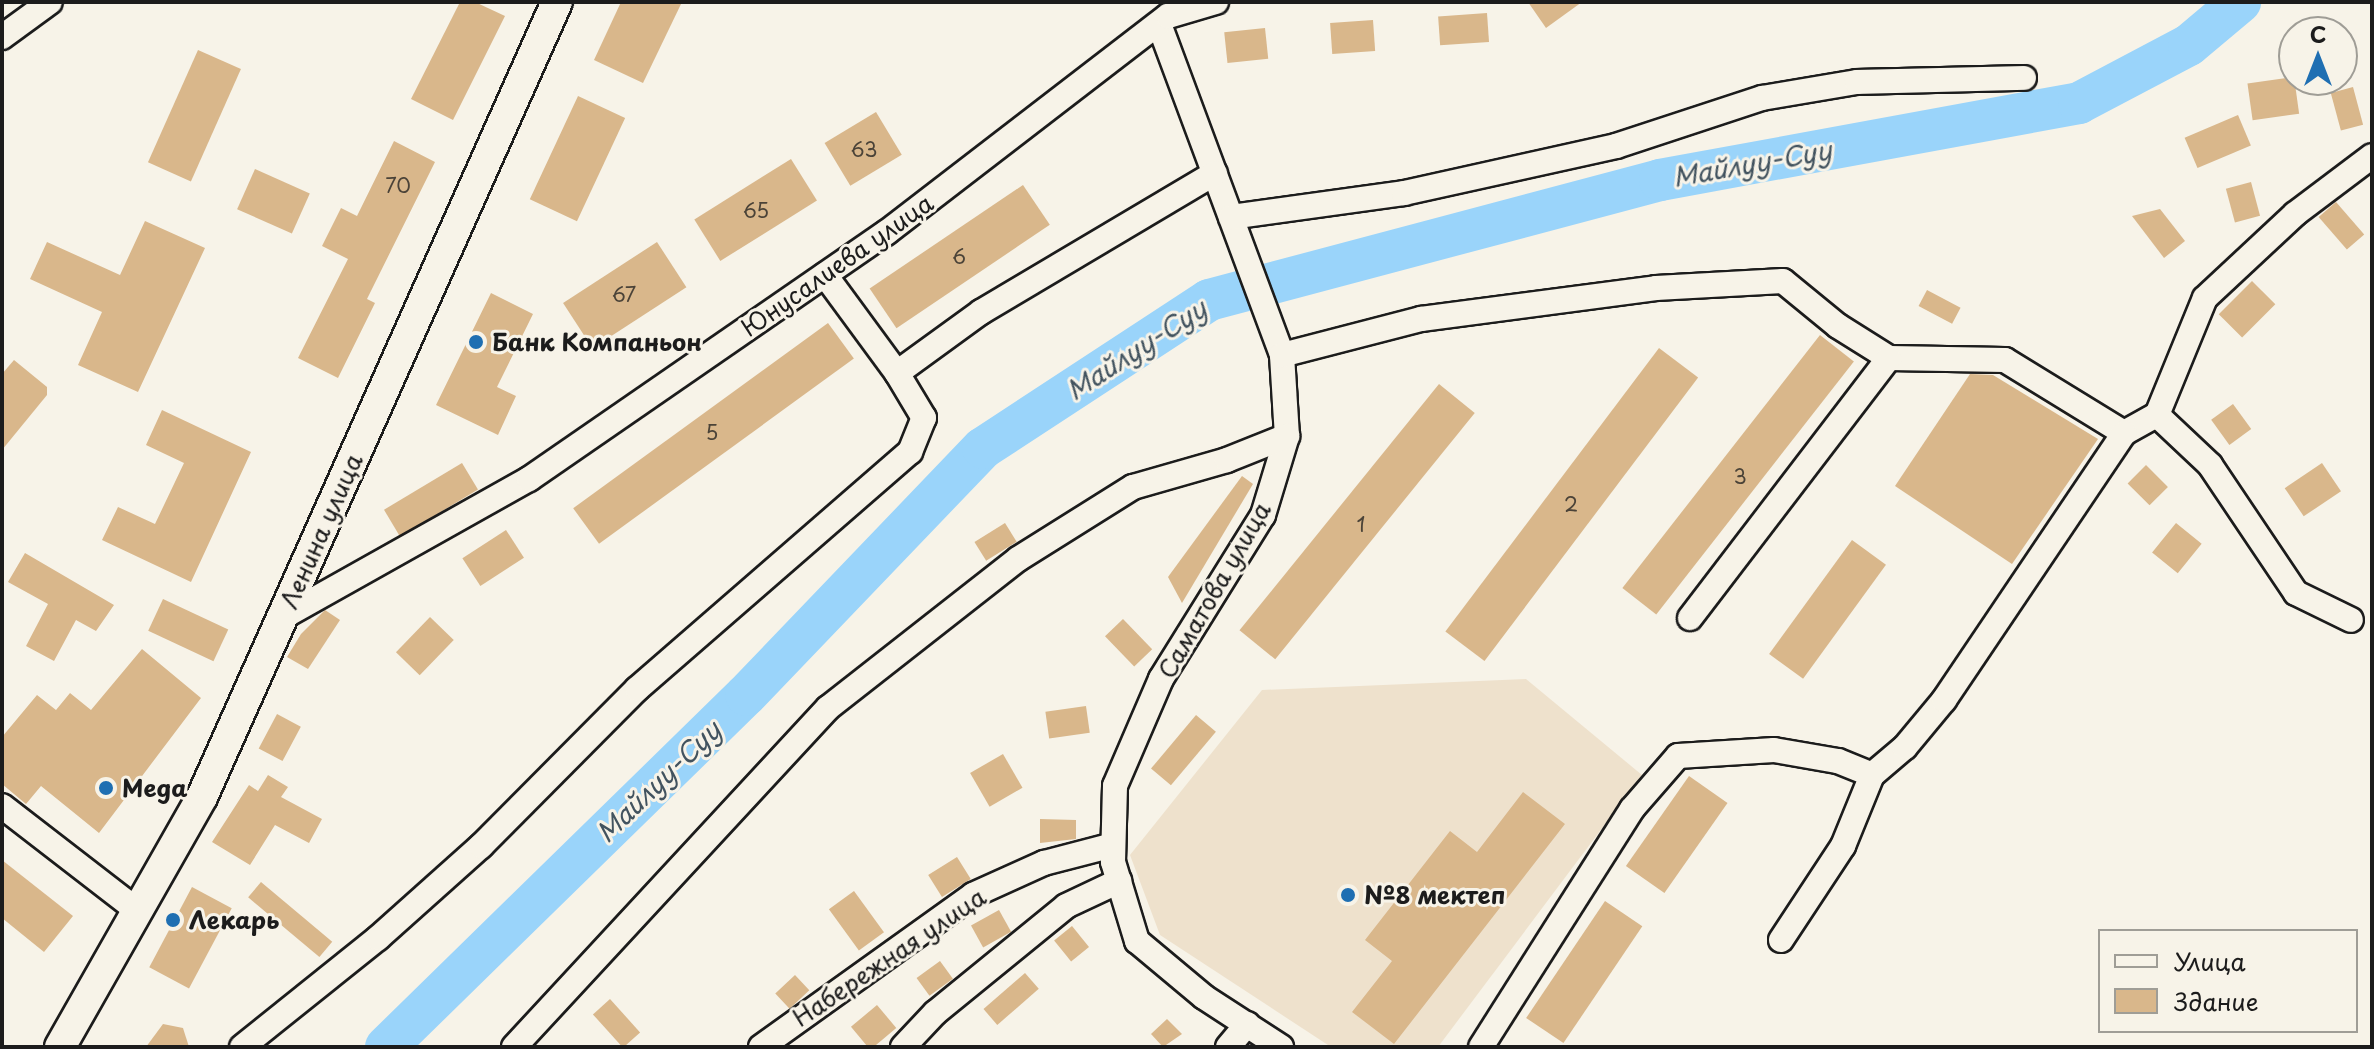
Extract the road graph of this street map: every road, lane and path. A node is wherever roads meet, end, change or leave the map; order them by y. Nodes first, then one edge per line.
1 (50, 2) edge
2 (557, 2) edge
3 (1216, 2) edge
4 (1159, 24) junction
5 (2, 37) edge
6 (2024, 78) dead end
7 (2372, 156) edge
8 (1215, 173) junction
9 (1231, 217) junction
10 (825, 275) junction
11 (1282, 355) junction
12 (1889, 358) junction
13 (897, 373) junction
14 (2157, 415) junction
15 (2124, 433) junction
16 (1287, 436) junction
17 (283, 617) junction
18 (1690, 618) dead end
19 (2351, 620) dead end
20 (1872, 775) junction
21 (2, 806) edge
22 (1113, 845) junction
23 (1119, 881) junction
24 (139, 912) junction
25 (1781, 940) dead end
26 (1247, 1024) junction
27 (60, 1047) edge
28 (242, 1047) edge
29 (514, 1047) edge
30 (761, 1047) edge
31 (903, 1047) edge
32 (1228, 1047) edge
33 (1281, 1047) edge
34 (1481, 1047) edge

1 - 5 street
2 - 17 main road, Ленина улица
3 - 4 street, Юнусалиева улица
4 - 8 street, Саматова улица
4 - 10 street, Юнусалиева улица
6 - 9 street
7 - 14 street
8 - 9 street, Саматова улица
8 - 13 street
9 - 11 street, Саматова улица
10 - 13 street
10 - 17 street, Юнусалиева улица
11 - 12 street
11 - 16 street, Саматова улица
12 - 15 street
12 - 18 street
13 - 28 street
14 - 15 street
14 - 19 street
15 - 20 street
16 - 22 street, Саматова улица
16 - 29 street
17 - 24 main road, Ленина улица
20 - 25 street
20 - 34 street
21 - 24 street
22 - 23 street, Саматова улица
22 - 30 street, Набережная улица
23 - 26 street, Саматова улица
23 - 31 street
24 - 27 main road, Ленина улица
26 - 32 street
26 - 33 street, Саматова улица

